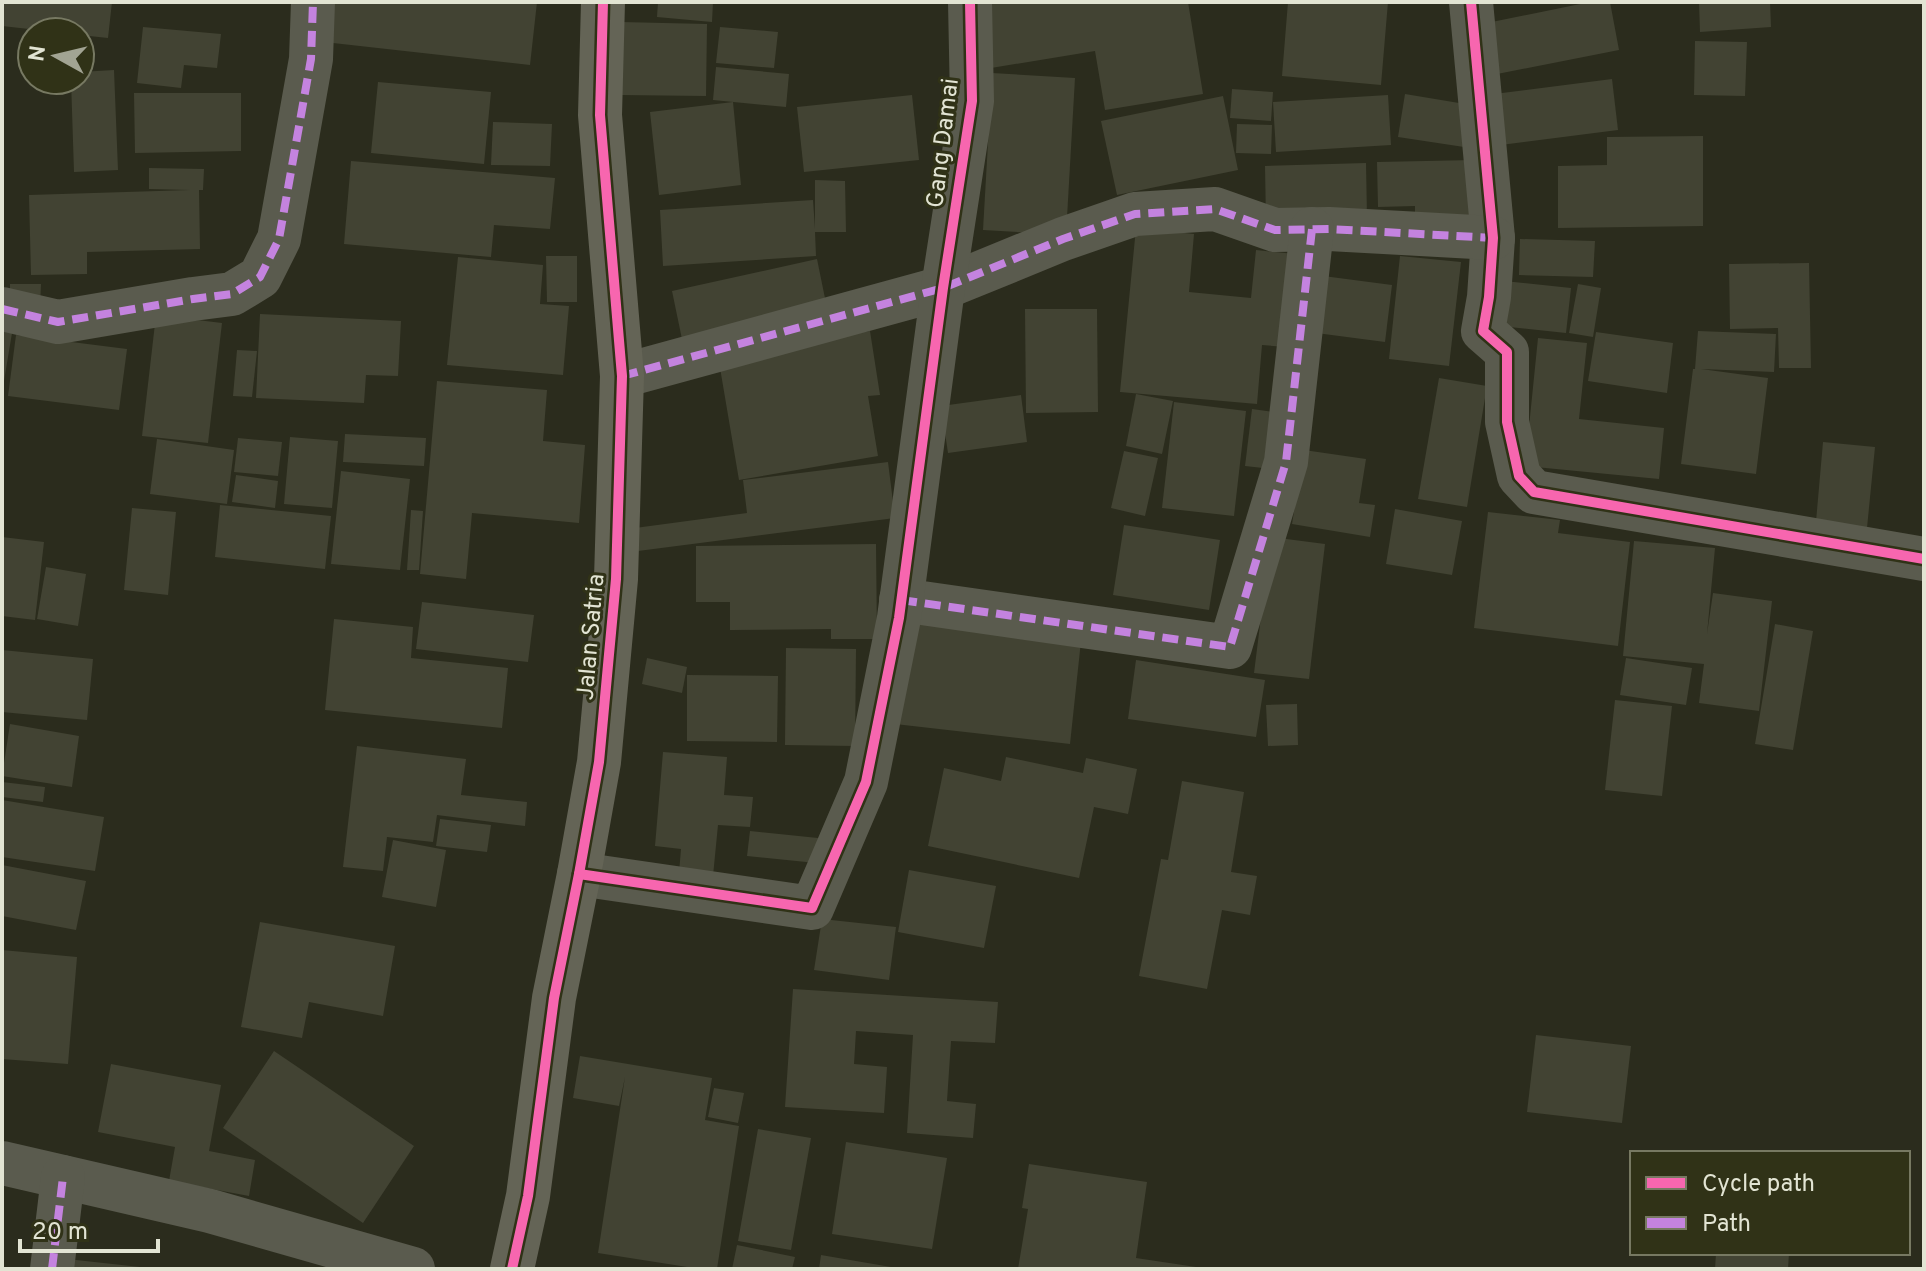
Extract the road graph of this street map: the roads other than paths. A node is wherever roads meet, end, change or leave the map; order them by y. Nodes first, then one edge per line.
1 (313, 2) edge
2 (603, 2) edge
3 (970, 2) edge
4 (1471, 2) edge
5 (1312, 229) junction
6 (1493, 238) junction
7 (943, 288) junction
8 (2, 309) edge
9 (622, 376) junction
10 (1924, 559) edge
11 (901, 600) junction
12 (579, 874) junction
13 (2, 1163) edge
14 (63, 1177) junction
15 (52, 1269) edge
16 (413, 1269) edge
17 (512, 1269) edge

1 - 8 street
2 - 9 street, Jalan Satria
3 - 7 street, Gang Damai
4 - 6 street
5 - 6 street
5 - 7 street
5 - 11 street
6 - 10 street
7 - 9 street
7 - 11 street, Gang Damai
9 - 12 street, Jalan Satria
11 - 12 street, Gang Damai
12 - 17 street, Jalan Satria
13 - 14 street
14 - 15 street
14 - 16 street

